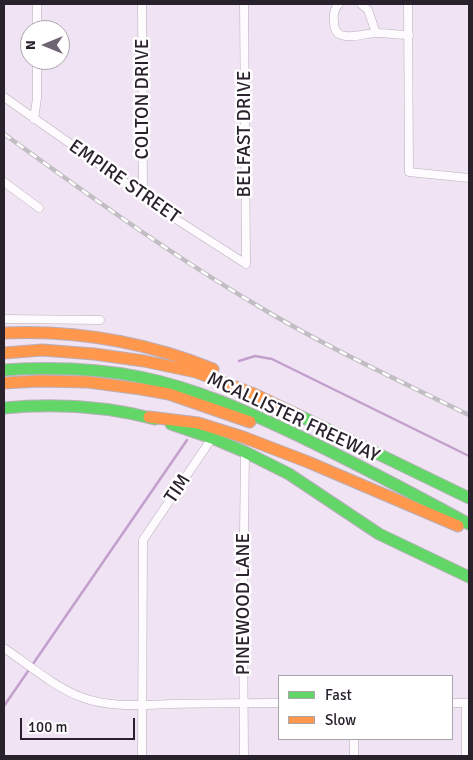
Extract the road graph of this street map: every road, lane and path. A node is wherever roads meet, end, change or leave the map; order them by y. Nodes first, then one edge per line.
1 (37, 4) edge
2 (142, 4) edge
3 (244, 4) edge
4 (339, 4) edge
5 (361, 4) edge
6 (408, 4) edge
7 (37, 20) edge
8 (376, 33) junction
9 (408, 35) junction
10 (37, 70) edge
11 (4, 97) edge
12 (34, 119) junction
13 (469, 178) edge
14 (4, 182) edge
15 (144, 195) junction
16 (39, 208) dead end
17 (246, 264) joint
18 (4, 319) edge
19 (100, 320) dead end
20 (4, 333) edge
21 (4, 353) edge
22 (4, 370) edge
23 (4, 383) edge
24 (268, 400) junction
25 (4, 408) edge
26 (149, 417) junction
27 (212, 438) junction
28 (245, 452) junction
29 (342, 457) junction
30 (469, 498) edge
31 (469, 524) edge
32 (469, 531) edge
33 (469, 577) edge
34 (4, 648) edge
35 (244, 703) junction
36 (278, 703) edge
37 (453, 703) edge
38 (468, 703) edge
39 (143, 705) junction
40 (354, 740) edge
41 (142, 756) edge
42 (244, 756) edge
43 (354, 756) edge
44 (466, 756) edge

1 - 7 street
2 - 15 street, COLTON DRIVE
3 - 17 street, BELFAST DRIVE
4 - 8 street
5 - 8 street
6 - 9 street
8 - 9 street
9 - 13 street
10 - 12 street
11 - 12 street, EMPIRE STREET
12 - 15 street, EMPIRE STREET
14 - 16 street
15 - 17 street, EMPIRE STREET
18 - 19 street
20 - 24 main road
21 - 24 main road, MCALLISTER FREEWAY
22 - 29 main road, MCALLISTER FREEWAY
23 - 29 main road
24 - 30 main road, MCALLISTER FREEWAY
25 - 26 main road
26 - 27 main road
26 - 32 main road
27 - 28 main road
27 - 39 street, TIM
28 - 33 main road
28 - 35 street, PINEWOOD LANE
29 - 31 main road, MCALLISTER FREEWAY
34 - 39 street
35 - 36 street
35 - 39 street
35 - 42 street, PINEWOOD LANE
37 - 38 street
38 - 44 street
39 - 41 street
40 - 43 street

